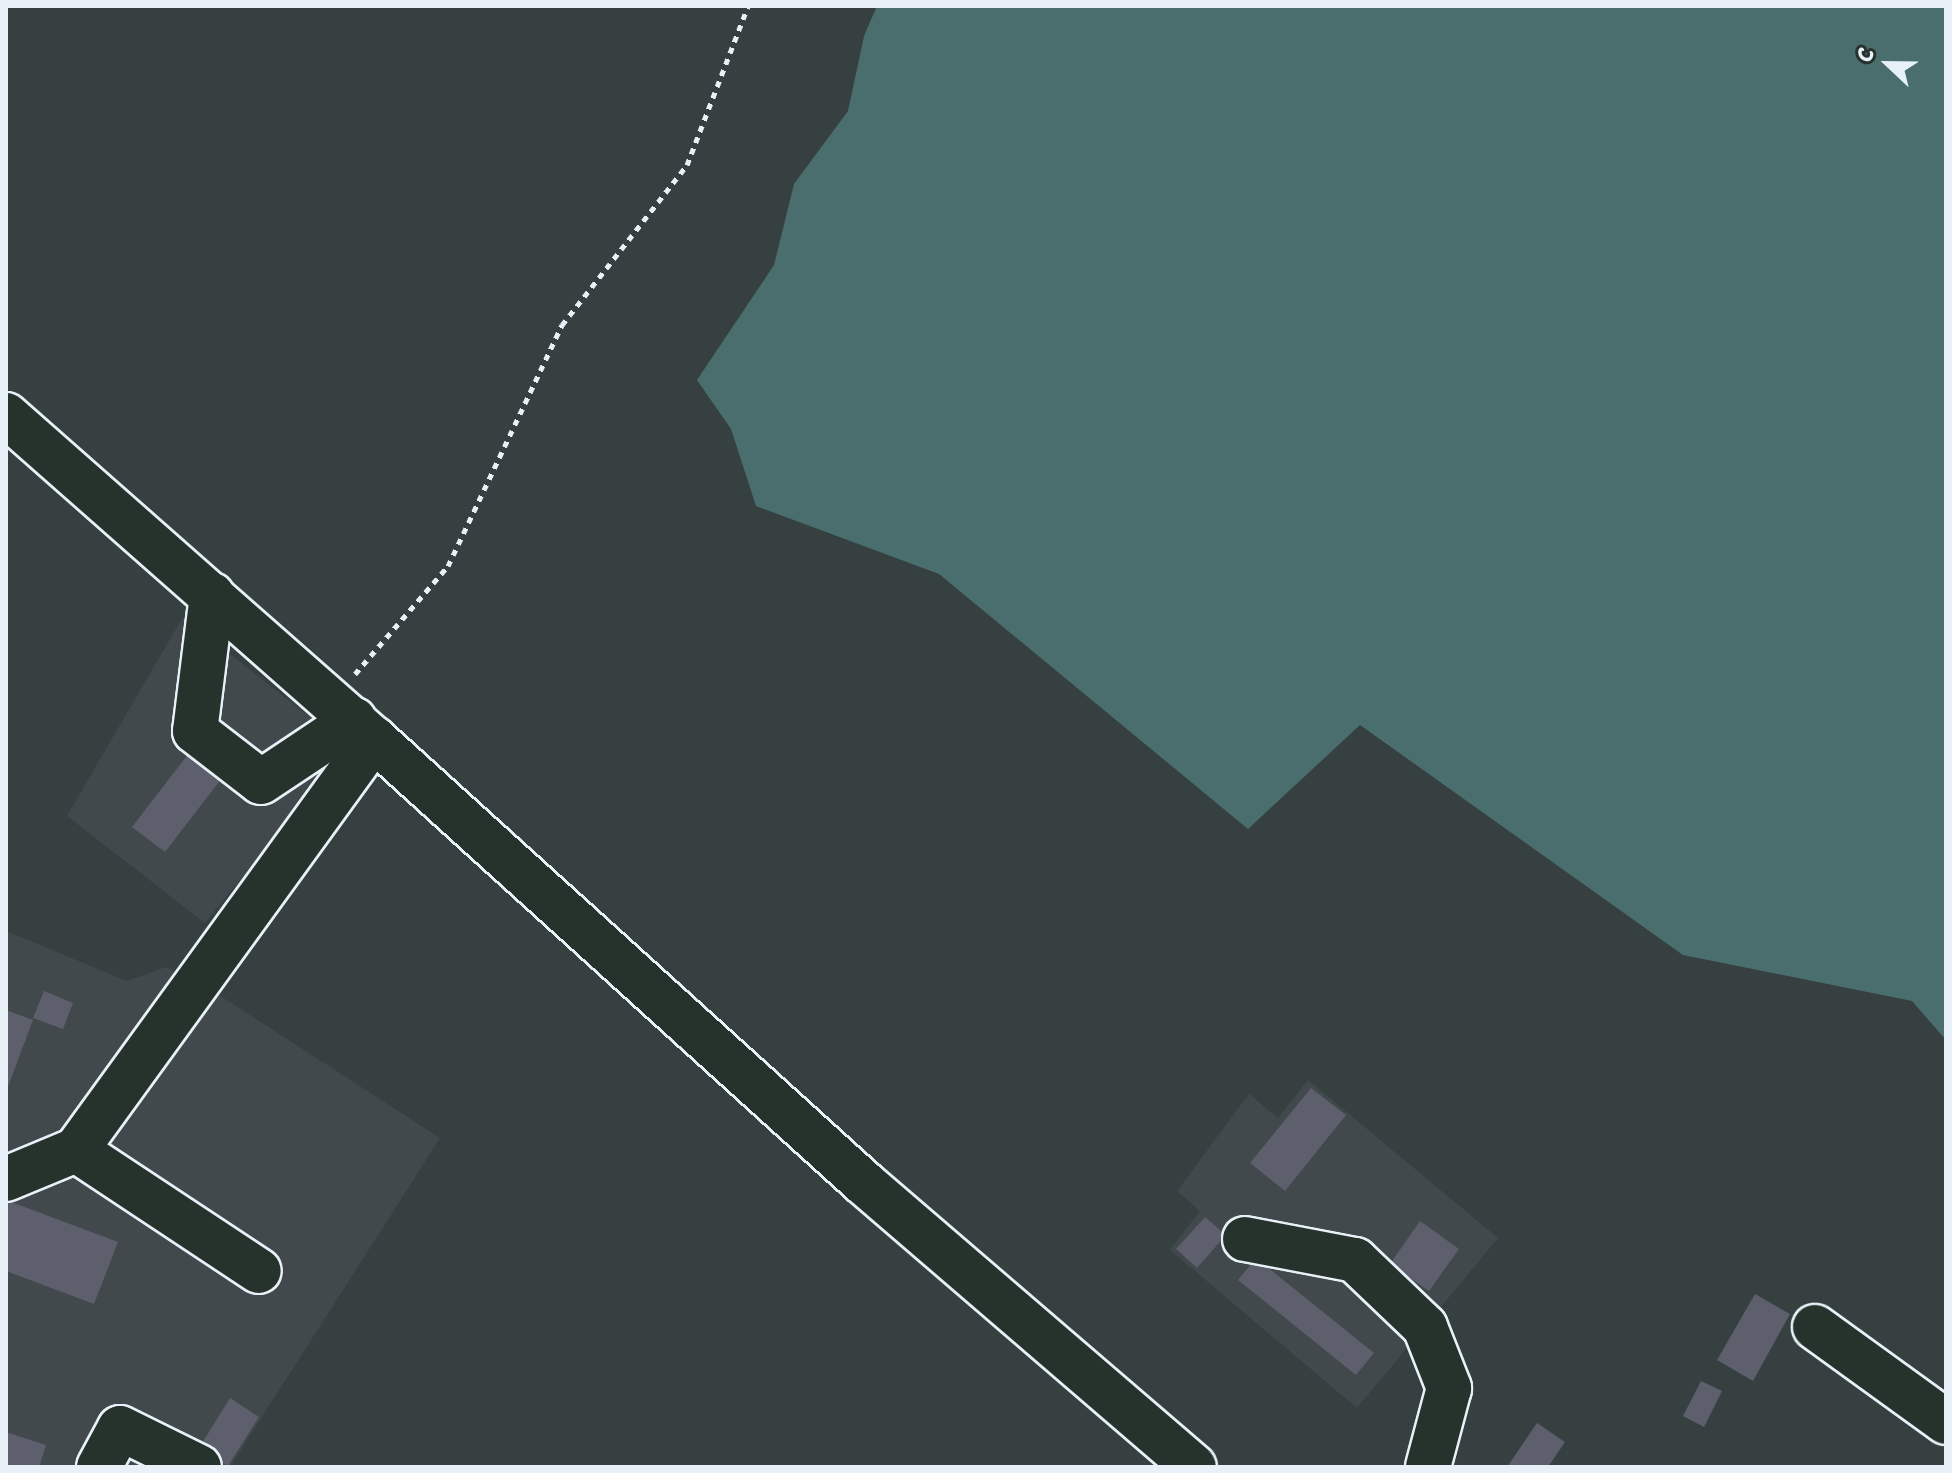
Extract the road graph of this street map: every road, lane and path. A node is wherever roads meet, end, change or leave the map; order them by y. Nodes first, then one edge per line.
1 (748, 6) edge
2 (6, 415) edge
3 (212, 595) junction
4 (353, 720) junction
5 (76, 1150) junction
6 (6, 1179) edge
7 (1245, 1239) dead end
8 (259, 1271) dead end
9 (1815, 1327) dead end
10 (1946, 1422) edge
11 (99, 1467) edge
12 (199, 1467) edge
13 (1194, 1467) edge
14 (1428, 1467) edge

1 - 4 path
2 - 3 main road
3 - 4 main road
3 - 4 main road
4 - 5 main road
4 - 13 main road
5 - 6 main road
5 - 8 main road
7 - 14 main road
9 - 10 main road
11 - 12 main road

